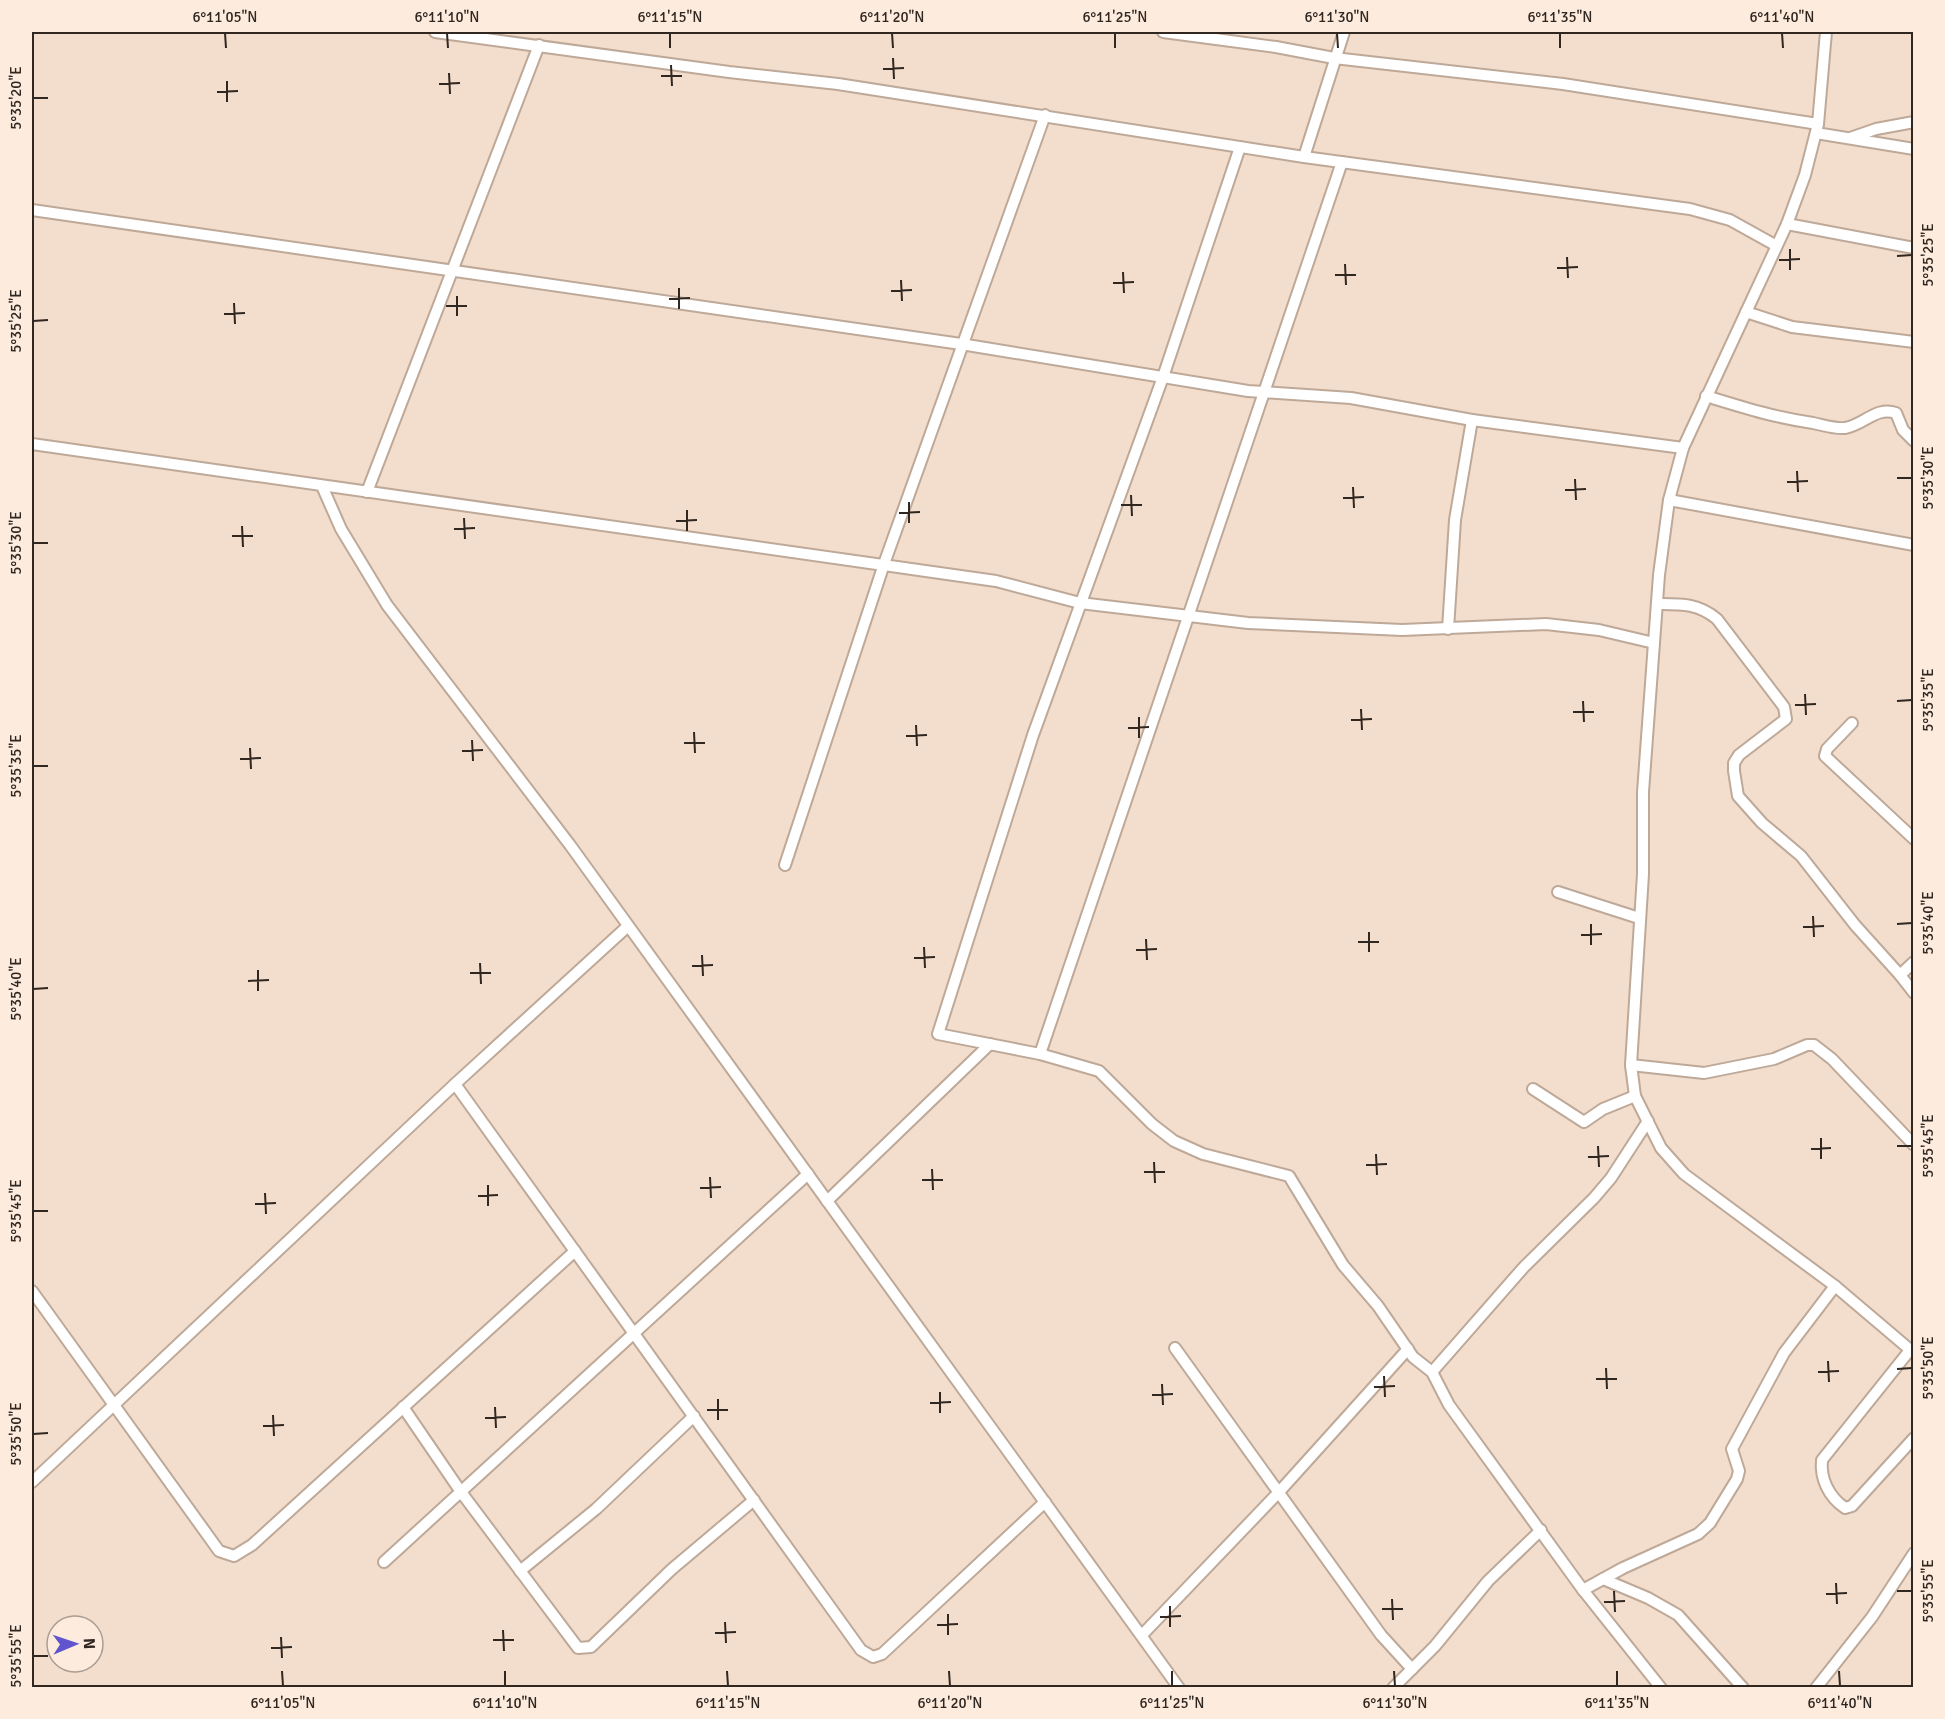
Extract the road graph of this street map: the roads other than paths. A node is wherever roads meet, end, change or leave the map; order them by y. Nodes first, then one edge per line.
1 (435, 32) edge
2 (1163, 32) edge
3 (1344, 32) edge
4 (1826, 32) edge
5 (539, 45) junction
6 (1334, 58) junction
7 (1045, 115) junction
8 (1914, 122) edge
9 (1817, 128) junction
10 (1850, 138) junction
11 (1240, 147) junction
12 (1914, 149) edge
13 (1304, 157) junction
14 (1342, 162) junction
15 (32, 210) edge
16 (1787, 224) junction
17 (1775, 245) junction
18 (1914, 248) edge
19 (452, 271) junction
20 (1746, 312) junction
21 (1914, 342) edge
22 (961, 344) junction
23 (1163, 377) junction
24 (1264, 392) junction
25 (1706, 396) junction
26 (1472, 420) junction
27 (1914, 441) edge
28 (32, 444) edge
29 (1683, 448) junction
30 (322, 486) junction
31 (368, 492) junction
32 (1669, 500) junction
33 (1914, 545) edge
34 (884, 564) junction
35 (1080, 603) junction
36 (1657, 604) junction
37 (1189, 614) junction
38 (1448, 630) junction
39 (1654, 643) junction
40 (1852, 723) dead end
41 (1914, 838) edge
42 (785, 865) dead end
43 (1558, 892) dead end
44 (1640, 918) junction
45 (628, 926) junction
46 (1914, 962) edge
47 (1900, 975) junction
48 (1914, 993) edge
49 (990, 1044) junction
50 (1040, 1054) junction
51 (1631, 1065) junction
52 (455, 1084) junction
53 (1533, 1089) dead end
54 (1635, 1096) junction
55 (1648, 1122) junction
56 (1914, 1145) edge
57 (808, 1174) junction
58 (827, 1201) junction
59 (575, 1251) junction
60 (1835, 1286) junction
61 (32, 1291) edge
62 (634, 1334) junction
63 (1175, 1348) dead end
64 (1408, 1349) junction
65 (1912, 1351) edge
66 (1432, 1372) junction
67 (114, 1405) junction
68 (403, 1407) junction
69 (694, 1416) junction
70 (1914, 1438) edge
71 (32, 1482) edge
72 (461, 1492) junction
73 (1279, 1492) junction
74 (754, 1500) junction
75 (1045, 1502) junction
76 (1541, 1530) junction
77 (1914, 1553) edge
78 (384, 1562) dead end
79 (520, 1571) junction
80 (1603, 1579) junction
81 (1583, 1590) junction
82 (1142, 1635) junction
83 (1412, 1669) junction
84 (1179, 1688) edge
85 (1393, 1688) edge
86 (1661, 1688) edge
87 (1743, 1688) edge
88 (1816, 1688) edge

1 - 5 street
2 - 6 street
3 - 6 street
4 - 9 street
5 - 7 street
5 - 19 street
6 - 9 street
6 - 13 street
7 - 11 street
7 - 22 street
8 - 10 street
9 - 10 street
9 - 16 street
10 - 12 street
11 - 13 street
11 - 23 street
13 - 14 street
14 - 17 street
14 - 24 street
15 - 19 street
16 - 17 street
16 - 18 street
17 - 20 street
19 - 22 street
19 - 31 street
20 - 21 street
20 - 25 street
22 - 23 street
22 - 34 street
23 - 24 street
23 - 35 street
24 - 26 street
24 - 37 street
25 - 27 street
25 - 29 street
26 - 29 street
26 - 38 street
28 - 30 street
29 - 32 street
30 - 31 street
30 - 45 street
31 - 34 street
32 - 33 street
32 - 36 street
34 - 35 street
34 - 42 street
35 - 37 street
35 - 49 street
36 - 39 street
36 - 47 street
37 - 38 street
37 - 50 street
38 - 39 street
39 - 44 street
40 - 41 street
43 - 44 street
44 - 51 street
45 - 52 street
45 - 57 street
46 - 47 street
47 - 48 street
49 - 50 street
49 - 58 street
50 - 64 street
51 - 54 street
51 - 56 street
52 - 59 street
52 - 67 street
53 - 54 street
54 - 55 street
55 - 60 street
55 - 66 street
57 - 58 street
57 - 62 street
58 - 75 street
59 - 62 street
59 - 68 street
60 - 65 street
60 - 80 street
61 - 67 street
62 - 69 street
62 - 72 street
63 - 73 street
64 - 66 street
64 - 73 street
65 - 70 street
66 - 76 street
67 - 68 street
67 - 71 street
68 - 72 street
69 - 74 street
69 - 79 street
72 - 78 street
72 - 79 street
73 - 82 street
73 - 83 street
74 - 75 street
74 - 79 street
75 - 82 street
76 - 81 street
76 - 83 street
77 - 88 street
80 - 81 street
80 - 87 street
81 - 86 street
82 - 84 street
83 - 85 street

